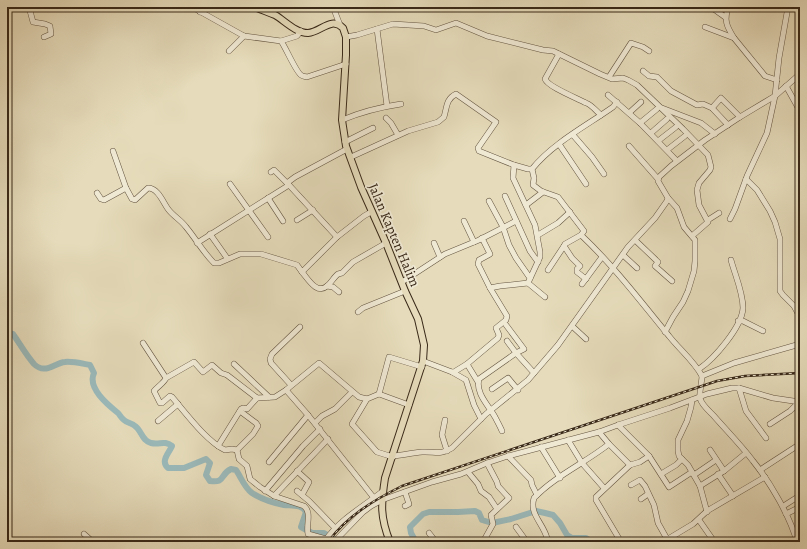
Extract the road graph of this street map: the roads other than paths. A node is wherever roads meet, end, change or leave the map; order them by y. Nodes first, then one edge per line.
1 (29, 7) edge
2 (90, 7) edge
3 (97, 7) edge
4 (192, 7) edge
5 (204, 7) edge
6 (255, 7) edge
7 (333, 7) edge
8 (711, 7) edge
9 (729, 7) edge
10 (788, 7) edge
11 (200, 12) junction
12 (725, 17) junction
13 (340, 25) junction
14 (705, 27) dead end
15 (377, 29) junction
16 (301, 31) junction
17 (244, 36) junction
18 (44, 37) dead end
19 (346, 37) junction
20 (734, 38) junction
21 (281, 41) junction
22 (229, 51) dead end
23 (649, 51) dead end
24 (559, 54) junction
25 (346, 64) junction
26 (643, 71) dead end
27 (800, 74) edge
28 (609, 77) junction
29 (777, 80) junction
30 (786, 86) junction
31 (608, 95) dead end
32 (775, 96) junction
33 (617, 102) junction
34 (642, 102) dead end
35 (401, 104) dead end
36 (387, 106) junction
37 (658, 108) junction
38 (712, 108) junction
39 (800, 111) edge
40 (629, 113) junction
41 (601, 115) junction
42 (740, 117) junction
43 (386, 118) dead end
44 (667, 119) dead end
45 (342, 120) junction
46 (640, 123) junction
47 (728, 125) junction
48 (676, 127) dead end
49 (373, 128) dead end
50 (651, 133) junction
51 (715, 134) junction
52 (398, 135) junction
53 (573, 135) junction
54 (686, 136) dead end
55 (345, 142) junction
56 (658, 142) junction
57 (559, 144) junction
58 (629, 146) dead end
59 (698, 146) junction
60 (347, 149) junction
61 (667, 150) junction
62 (113, 151) dead end
63 (351, 157) junction
64 (677, 161) junction
65 (514, 165) junction
66 (532, 169) junction
67 (271, 172) dead end
68 (604, 174) dead end
69 (658, 179) junction
70 (746, 180) junction
71 (230, 184) dead end
72 (288, 184) junction
73 (586, 184) dead end
74 (126, 188) junction
75 (543, 192) junction
76 (97, 193) dead end
77 (505, 196) dead end
78 (268, 198) junction
79 (668, 198) junction
80 (489, 201) dead end
81 (526, 205) junction
82 (248, 210) junction
83 (313, 210) junction
84 (371, 212) junction
85 (570, 212) junction
86 (719, 213) dead end
87 (730, 219) dead end
88 (297, 220) dead end
89 (708, 220) junction
90 (283, 221) dead end
91 (464, 221) dead end
92 (516, 221) junction
93 (503, 227) junction
94 (210, 234) junction
95 (538, 235) junction
96 (582, 235) junction
97 (337, 236) junction
98 (692, 236) junction
99 (268, 237) dead end
100 (482, 238) junction
101 (635, 240) junction
102 (474, 242) junction
103 (196, 243) junction
104 (386, 243) junction
105 (434, 243) dead end
106 (564, 246) junction
107 (623, 256) junction
108 (440, 257) junction
109 (602, 257) junction
110 (227, 258) junction
111 (731, 260) dead end
112 (538, 262) junction
113 (613, 268) junction
114 (637, 268) dead end
115 (548, 270) dead end
116 (302, 272) junction
117 (586, 279) junction
118 (529, 281) junction
119 (672, 281) dead end
120 (402, 282) junction
121 (582, 284) dead end
122 (327, 286) junction
123 (490, 288) junction
124 (405, 291) junction
125 (339, 292) dead end
126 (545, 297) dead end
127 (358, 312) dead end
128 (800, 317) edge
129 (738, 321) junction
130 (506, 325) dead end
131 (572, 326) junction
132 (300, 327) dead end
133 (763, 331) dead end
134 (665, 332) junction
135 (586, 339) dead end
136 (507, 341) dead end
137 (143, 343) dead end
138 (800, 344) edge
139 (516, 353) junction
140 (234, 364) dead end
141 (423, 364) junction
142 (467, 364) junction
143 (699, 369) junction
144 (452, 372) junction
145 (534, 373) junction
146 (702, 376) junction
147 (166, 378) junction
148 (478, 382) junction
149 (291, 385) junction
150 (739, 388) junction
151 (492, 389) dead end
152 (286, 390) junction
153 (518, 390) junction
154 (352, 392) junction
155 (379, 394) junction
156 (269, 397) junction
157 (699, 397) junction
158 (257, 398) junction
159 (367, 399) junction
160 (692, 400) junction
161 (799, 402) edge
162 (178, 404) junction
163 (409, 405) junction
164 (490, 410) junction
165 (240, 411) junction
166 (800, 413) edge
167 (308, 415) junction
168 (481, 419) junction
169 (445, 420) dead end
170 (158, 421) dead end
171 (314, 423) junction
172 (770, 424) dead end
173 (618, 425) junction
174 (320, 430) junction
175 (502, 431) dead end
176 (599, 432) junction
177 (766, 438) dead end
178 (328, 439) junction
179 (568, 440) junction
180 (609, 444) junction
181 (800, 444) edge
182 (218, 446) junction
183 (541, 447) junction
184 (237, 450) junction
185 (710, 450) dead end
186 (447, 451) junction
187 (746, 453) junction
188 (393, 456) junction
189 (508, 456) junction
190 (649, 456) junction
191 (682, 459) junction
192 (716, 460) junction
193 (268, 462) dead end
194 (582, 462) junction
195 (487, 463) junction
196 (630, 465) junction
197 (760, 470) junction
198 (297, 471) junction
199 (724, 471) junction
200 (468, 472) junction
201 (693, 473) junction
202 (661, 474) junction
203 (718, 474) junction
204 (765, 477) junction
205 (560, 478) junction
206 (631, 485) dead end
207 (700, 486) junction
208 (604, 488) junction
209 (265, 491) junction
210 (297, 491) dead end
211 (383, 491) junction
212 (405, 492) junction
213 (648, 494) junction
214 (302, 495) junction
215 (537, 495) junction
216 (274, 496) junction
217 (733, 496) junction
218 (374, 498) junction
219 (382, 500) junction
220 (641, 500) dead end
221 (800, 501) edge
222 (785, 505) dead end
223 (405, 506) dead end
224 (800, 507) edge
225 (497, 509) junction
226 (707, 512) junction
227 (786, 514) junction
228 (699, 520) junction
229 (516, 527) dead end
230 (84, 534) dead end
231 (429, 534) dead end
232 (329, 536) edge
233 (336, 540) edge
234 (389, 540) edge
235 (665, 541) edge
236 (713, 541) edge
237 (92, 542) edge
238 (436, 542) edge
239 (484, 542) edge
240 (527, 542) edge
241 (545, 542) edge
242 (621, 542) edge
243 (797, 542) edge

1 - 18 street
2 - 3 street
4 - 11 street
5 - 11 street
6 - 16 main road
7 - 13 street
8 - 12 street
9 - 12 street
10 - 29 street
11 - 17 street
12 - 20 street
13 - 16 main road
13 - 19 main road, Jalan Kapten Halim
14 - 20 street
15 - 19 street
15 - 24 street
15 - 36 street
16 - 21 street
17 - 21 street
17 - 22 street
19 - 25 main road, Jalan Kapten Halim
20 - 29 street
21 - 25 street
23 - 28 street
24 - 28 street
24 - 41 street
25 - 45 main road, Jalan Kapten Halim
26 - 38 street
27 - 30 street
28 - 37 street
29 - 32 street
30 - 32 street
30 - 39 street
31 - 33 street
32 - 42 street
32 - 70 street
33 - 40 street
33 - 41 street
34 - 40 street
35 - 36 street
36 - 45 street
37 - 46 street
37 - 51 street
37 - 59 street
38 - 42 street
38 - 47 street
40 - 46 street
41 - 53 street
42 - 47 street
43 - 52 street
44 - 50 street
45 - 55 main road, Jalan Kapten Halim
46 - 50 street
47 - 51 street
48 - 56 street
49 - 55 street
50 - 56 street
51 - 59 street
52 - 63 street
52 - 65 street
53 - 57 street
53 - 68 street
54 - 61 street
55 - 60 main road, Jalan Kapten Halim
56 - 61 street
57 - 66 street
57 - 73 street
58 - 69 street
59 - 64 street
59 - 89 street
60 - 63 main road, Jalan Kapten Halim
60 - 72 street
61 - 64 street
62 - 74 street
63 - 84 main road, Jalan Kapten Halim
64 - 69 street
65 - 66 street
65 - 81 street
66 - 75 street
67 - 72 street
69 - 79 street
70 - 87 street
70 - 128 street
71 - 82 street
72 - 78 street
72 - 83 street
74 - 76 street
74 - 103 street
75 - 81 street
75 - 85 street
77 - 92 street
78 - 82 street
78 - 90 street
79 - 98 street
79 - 101 street
80 - 93 street
81 - 95 street
82 - 94 street
82 - 99 street
83 - 88 street
83 - 97 street
84 - 97 street
84 - 104 main road, Jalan Kapten Halim
85 - 95 street
85 - 96 street
86 - 89 street
89 - 98 street
91 - 102 street
92 - 93 street
92 - 112 street
93 - 100 street
93 - 118 street
94 - 103 street
94 - 110 street
95 - 112 street
96 - 106 street
96 - 109 street
97 - 116 street
98 - 134 street
100 - 102 street
100 - 123 street
101 - 107 street
101 - 119 street
102 - 108 street
103 - 110 street
104 - 120 main road, Jalan Kapten Halim
104 - 122 street
105 - 108 street
106 - 115 street
106 - 117 street
107 - 113 street
107 - 114 street
108 - 120 street
109 - 113 street
109 - 117 street
110 - 116 street
111 - 129 street
112 - 118 street
113 - 131 street
113 - 134 street
116 - 122 street
117 - 121 street
118 - 123 street
118 - 126 street
120 - 124 main road, Jalan Kapten Halim
122 - 125 street
123 - 142 street
124 - 127 street
124 - 141 main road, Jalan Kapten Halim
129 - 133 street
129 - 143 street
130 - 139 street
131 - 135 street
131 - 145 street
132 - 149 street
134 - 143 street
136 - 139 street
137 - 147 street
138 - 146 street
139 - 145 street
139 - 148 street
140 - 156 street
141 - 144 street
141 - 155 street
141 - 163 main road, Jalan Kapten Halim
142 - 144 street
142 - 148 street
143 - 146 street
144 - 168 street
145 - 153 street
146 - 157 street
147 - 158 street
147 - 162 street
148 - 164 street
149 - 152 street
149 - 154 street
150 - 157 street
150 - 161 street
150 - 177 street
151 - 153 street
152 - 156 street
152 - 167 street
153 - 164 street
154 - 159 street
154 - 171 street
155 - 159 street
155 - 163 street
156 - 158 street
157 - 160 street
157 - 187 street
158 - 165 street
159 - 188 street
160 - 173 street
160 - 191 street
161 - 166 street
161 - 172 street
162 - 170 street
162 - 182 street
163 - 188 main road, Jalan Kapten Halim
164 - 168 street
164 - 175 street
165 - 182 street
165 - 184 street
167 - 171 street
167 - 193 street
168 - 186 street
169 - 186 street
171 - 174 street
173 - 176 street
173 - 190 street
174 - 178 street
174 - 209 street
176 - 179 street
176 - 180 street
178 - 198 street
178 - 218 street
179 - 183 street
179 - 194 street
180 - 194 street
180 - 196 street
181 - 197 street
182 - 184 street
183 - 189 street
183 - 205 street
184 - 209 street
185 - 192 street
186 - 188 street
187 - 197 street
187 - 199 street
188 - 211 main road, Jalan Kapten Halim
189 - 195 street
189 - 215 street
190 - 196 street
190 - 202 street
191 - 201 street
191 - 202 street
192 - 199 street
192 - 201 street
194 - 205 street
194 - 208 street
195 - 200 street
195 - 225 street
196 - 208 street
197 - 204 street
198 - 214 street
198 - 216 street
199 - 203 street
200 - 212 street
200 - 225 street
201 - 202 street
201 - 207 street
203 - 207 street
203 - 217 street
204 - 217 street
204 - 227 street
205 - 215 street
206 - 213 street
207 - 226 street
208 - 242 street
209 - 216 street
210 - 214 street
211 - 218 street
211 - 219 main road, Jalan Kapten Halim
212 - 219 street
212 - 223 street
213 - 220 street
213 - 235 street
214 - 232 street
215 - 241 street
216 - 232 street
217 - 226 street
218 - 232 street
219 - 233 street
219 - 234 main road, Jalan Kapten Halim
221 - 222 street
224 - 227 street
225 - 239 street
226 - 228 street
227 - 243 street
228 - 235 street
228 - 236 street
229 - 240 street
230 - 237 street
231 - 238 street

